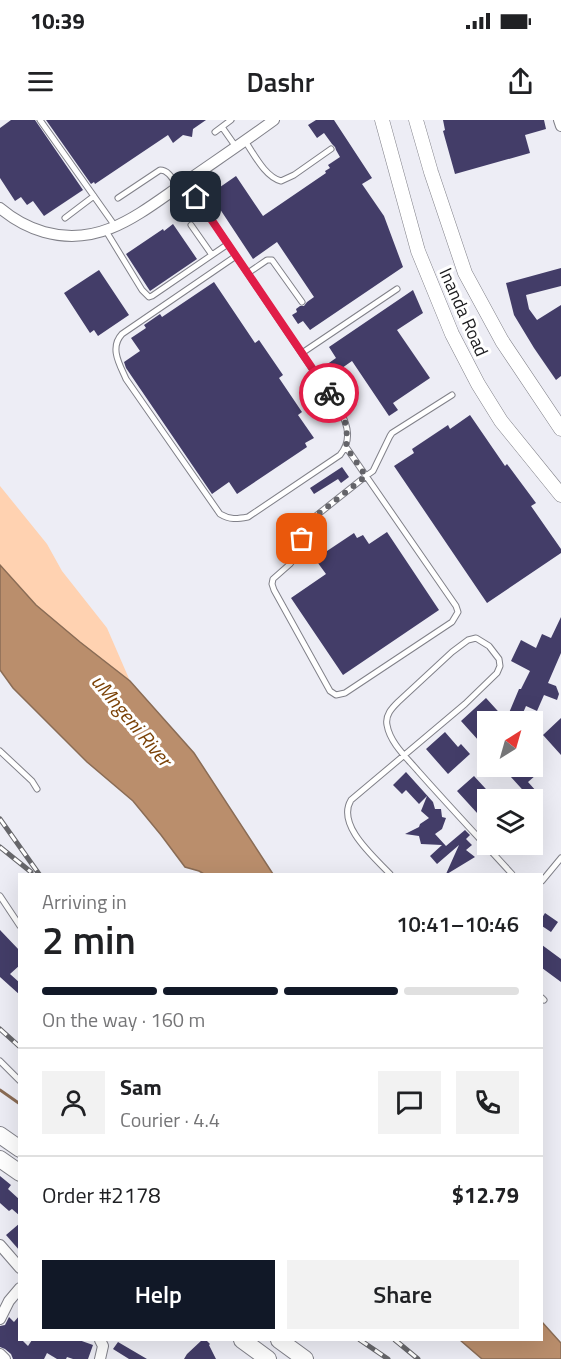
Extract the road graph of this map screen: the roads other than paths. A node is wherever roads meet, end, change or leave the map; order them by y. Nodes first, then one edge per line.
1 (40, 120) edge
2 (231, 120) edge
3 (274, 120) edge
4 (382, 120) edge
5 (416, 120) edge
6 (559, 120) edge
7 (561, 126) edge
8 (222, 127) junction
9 (215, 132) dead end
10 (241, 144) junction
11 (331, 149) dead end
12 (182, 184) junction
13 (94, 196) junction
14 (118, 198) dead end
15 (0, 208) edge
16 (65, 218) dead end
17 (191, 225) dead end
18 (111, 229) junction
19 (228, 244) junction
20 (212, 255) junction
21 (236, 256) junction
22 (248, 273) junction
23 (397, 290) dead end
24 (302, 302) dead end
25 (302, 353) junction
26 (452, 395) dead end
27 (561, 429) edge
28 (346, 447) junction
29 (366, 476) junction
30 (561, 495) edge
31 (0, 751) edge
32 (404, 754) junction
33 (37, 789) dead end
34 (561, 858) edge
35 (389, 873) edge
36 (511, 873) edge
37 (543, 880) edge
38 (0, 896) edge
39 (18, 923) edge
40 (0, 1061) edge
41 (18, 1079) edge
42 (0, 1135) edge
43 (18, 1148) edge
44 (0, 1159) edge
45 (18, 1172) edge
46 (0, 1245) edge
47 (18, 1266) edge
48 (18, 1290) edge
49 (0, 1319) edge
50 (100, 1341) edge
51 (243, 1341) edge
52 (280, 1341) edge
53 (0, 1354) edge
54 (5, 1359) edge
55 (100, 1359) edge
56 (268, 1359) edge
57 (305, 1359) edge

1 - 13 lane
2 - 8 lane
3 - 10 street
4 - 30 main road, Inanda Road
5 - 27 main road, Inanda Road
6 - 7 street
8 - 9 lane
8 - 10 lane
10 - 11 lane
10 - 12 street
12 - 14 lane
12 - 18 street
12 - 19 lane
13 - 16 lane
13 - 18 lane
15 - 18 street
17 - 20 lane
18 - 20 lane
19 - 20 lane
19 - 21 lane
21 - 22 lane
21 - 28 lane
22 - 24 lane
22 - 25 lane
23 - 25 lane
25 - 28 lane
26 - 29 lane
28 - 29 lane
29 - 29 lane
31 - 33 lane
32 - 32 lane
32 - 35 lane
32 - 36 lane
34 - 37 lane
38 - 39 lane
40 - 41 lane
42 - 43 highway
44 - 45 highway
46 - 47 street
48 - 49 street
50 - 55 street
51 - 56 highway
52 - 57 highway
53 - 54 street

